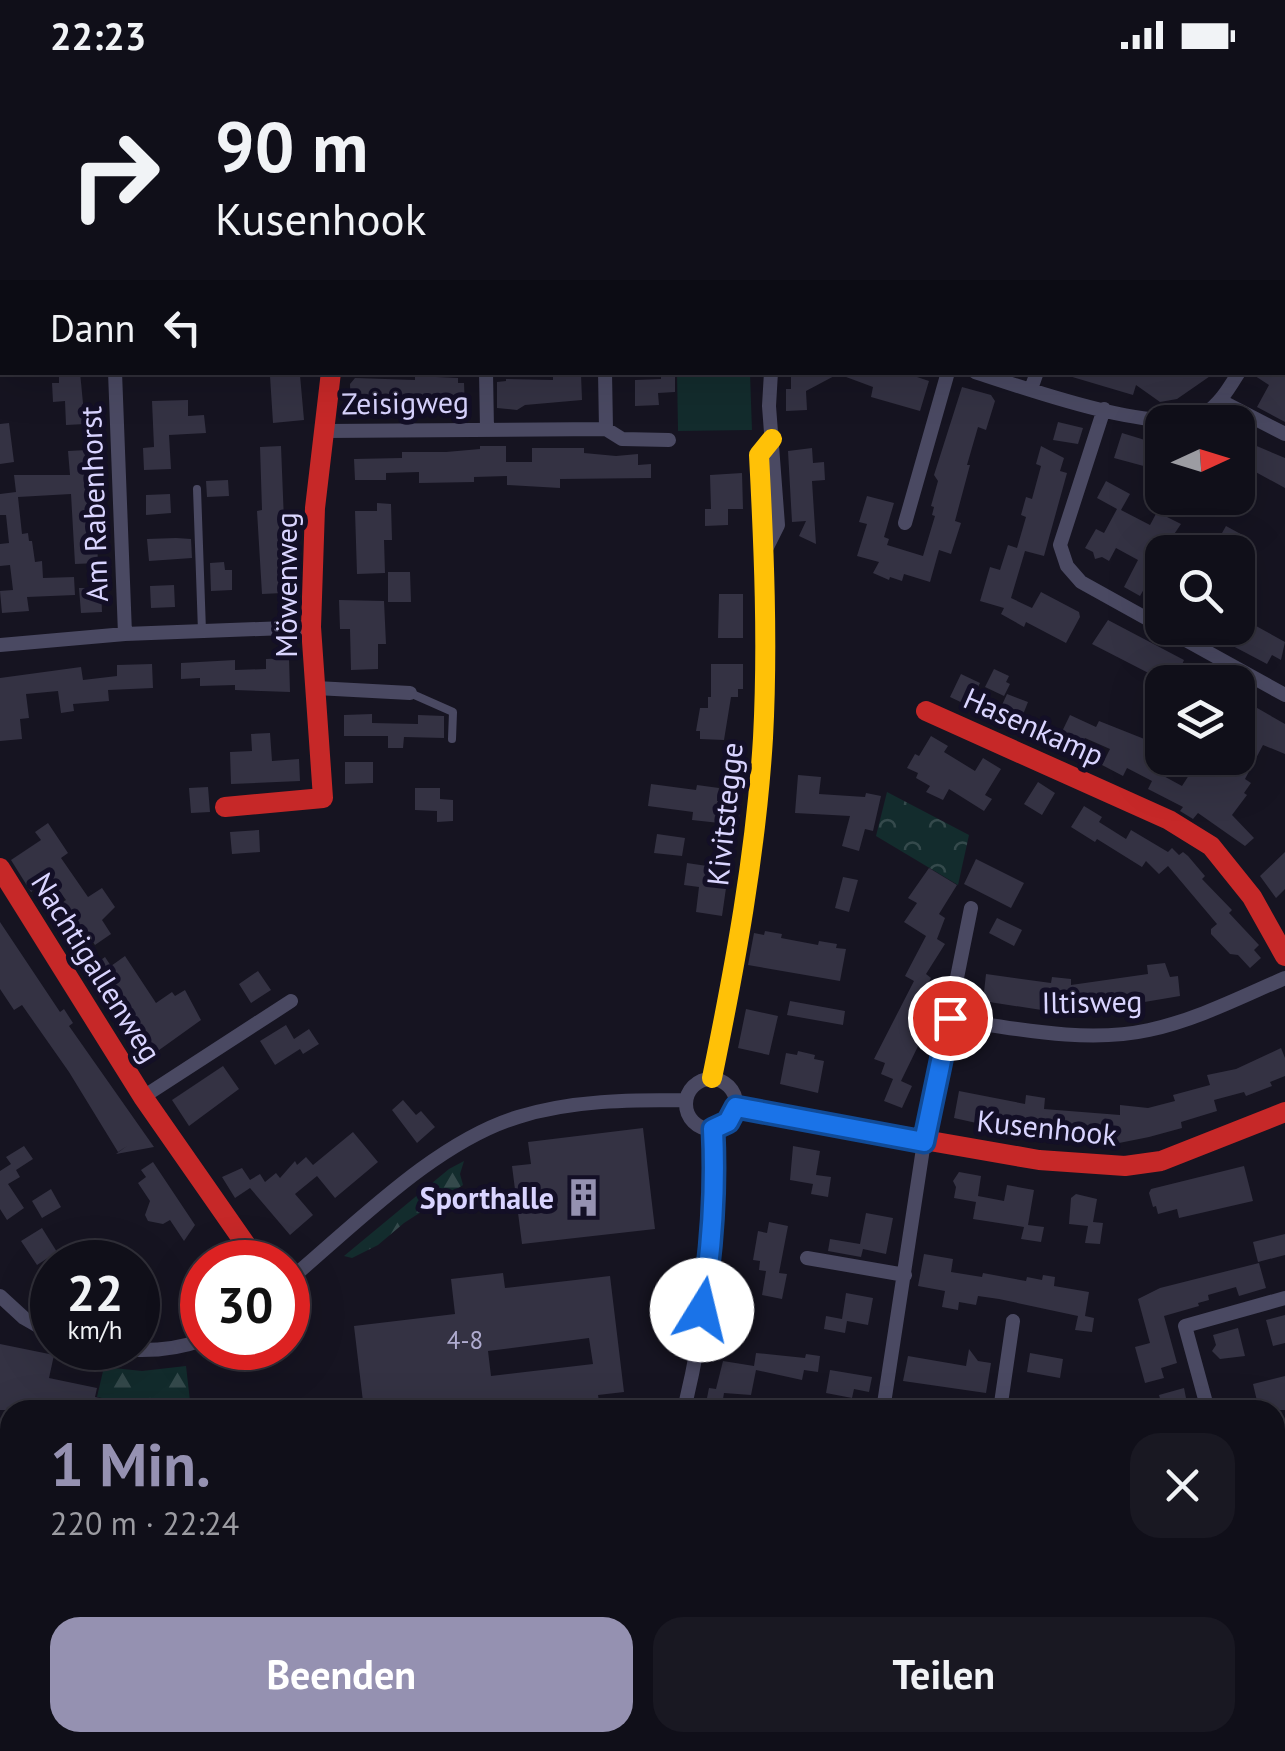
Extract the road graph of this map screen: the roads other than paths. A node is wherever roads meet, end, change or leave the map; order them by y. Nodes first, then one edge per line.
1 (115, 375) edge
2 (332, 375) edge
3 (486, 375) edge
4 (604, 375) edge
5 (770, 375) edge
6 (947, 375) edge
7 (985, 375) edge
8 (1036, 375) edge
9 (1237, 375) edge
10 (1031, 389) junction
11 (1220, 401) junction
12 (1104, 410) junction
13 (487, 428) junction
14 (606, 429) junction
15 (324, 431) junction
16 (1285, 434) edge
17 (772, 439) joint
18 (669, 440) dead end
19 (197, 489) dead end
20 (905, 523) dead end
21 (1145, 616) edge
22 (310, 627) junction
23 (202, 630) junction
24 (126, 634) junction
25 (1199, 645) edge
26 (0, 646) edge
27 (316, 688) junction
28 (1284, 691) edge
29 (410, 694) joint
30 (926, 711) dead end
31 (452, 739) dead end
32 (225, 807) dead end
33 (0, 868) edge
34 (970, 908) dead end
35 (1285, 956) edge
36 (1285, 978) edge
37 (291, 1001) dead end
38 (950, 1018) junction
39 (712, 1078) junction
40 (144, 1097) junction
41 (686, 1100) junction
42 (736, 1107) junction
43 (1285, 1112) edge
44 (713, 1129) junction
45 (924, 1142) junction
46 (243, 1240) edge
47 (806, 1258) dead end
48 (310, 1264) edge
49 (904, 1276) junction
50 (0, 1296) edge
51 (1285, 1298) edge
52 (30, 1321) edge
53 (1013, 1321) dead end
54 (686, 1400) edge
55 (885, 1400) edge
56 (1001, 1400) edge
57 (1205, 1400) edge

1 - 24 street, Am Rabenhorst
2 - 15 street, Möwenweg
3 - 13 street, Zeisigweg
4 - 14 street
5 - 17 street, Kivitstegge
6 - 20 street
7 - 10 street
8 - 10 street
9 - 11 street
10 - 12 street
11 - 12 street
11 - 16 street
12 - 21 street
13 - 14 street, Zeisigweg
13 - 15 street, Zeisigweg
14 - 18 street, Zeisigweg
15 - 22 street, Möwenweg
17 - 39 street, Kivitstegge
19 - 23 lane
22 - 23 street
22 - 27 street, Möwenweg
23 - 24 street
24 - 26 street
25 - 28 street
27 - 29 street
27 - 32 street, Möwenweg
29 - 31 lane
30 - 35 street, Hasenkamp
33 - 40 street, Nachtigallenweg
34 - 38 street
36 - 38 street, Iltisweg
37 - 40 street, Nachtigallenweg
38 - 45 street
39 - 41 street
39 - 42 street
40 - 46 street, Nachtigallenweg
41 - 44 street
41 - 48 street
42 - 44 street
42 - 45 street, Kusenhook
43 - 45 street, Kusenhook
44 - 54 street
45 - 49 street
47 - 49 street
49 - 55 street
50 - 52 street
51 - 57 street
53 - 56 street

